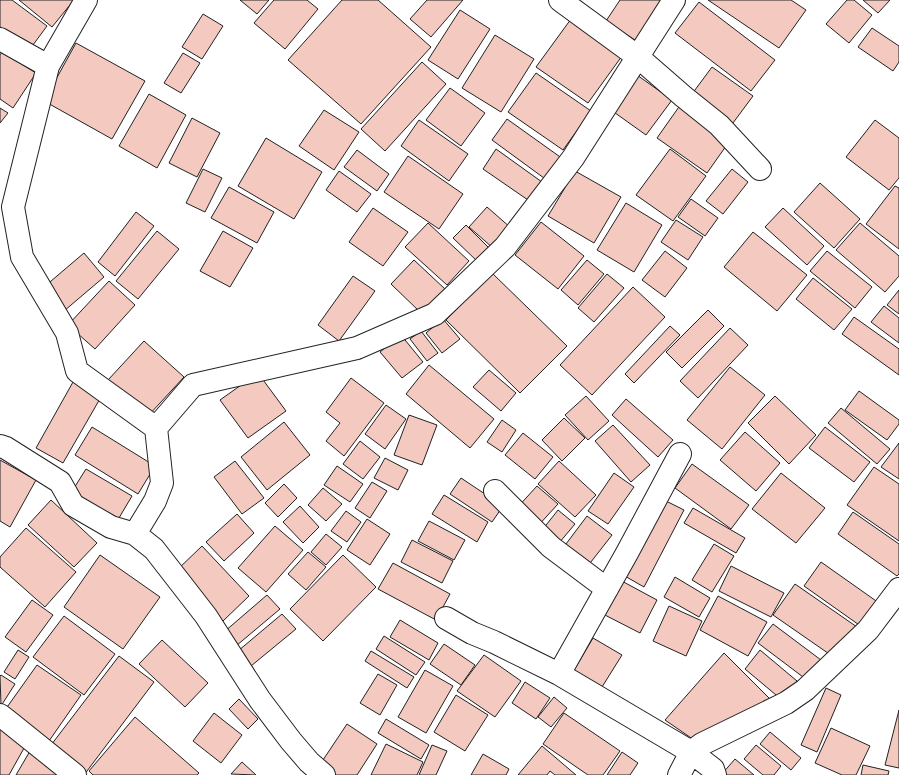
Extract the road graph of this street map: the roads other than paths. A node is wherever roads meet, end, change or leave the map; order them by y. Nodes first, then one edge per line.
1 (86, 0) edge
2 (560, 0) edge
3 (674, 0) edge
4 (0, 38) edge
5 (638, 57) junction
6 (48, 66) junction
7 (760, 168) dead end
8 (156, 428) junction
9 (0, 446) edge
10 (680, 454) dead end
11 (495, 491) dead end
12 (135, 534) junction
13 (607, 588) junction
14 (899, 589) edge
15 (890, 616) edge
16 (446, 618) dead end
17 (559, 674) junction
18 (0, 715) edge
19 (691, 752) junction
20 (75, 775) edge
21 (324, 775) edge
22 (679, 775) edge
23 (715, 775) edge

1 - 6 street
2 - 5 street
3 - 5 street
4 - 6 street
5 - 7 street
5 - 8 street
6 - 8 street
8 - 12 street
9 - 12 street
10 - 13 street
11 - 13 street
12 - 21 street
13 - 17 street
14 - 15 street
15 - 19 street
16 - 17 street
17 - 19 street
18 - 20 street
19 - 22 street
19 - 23 street

